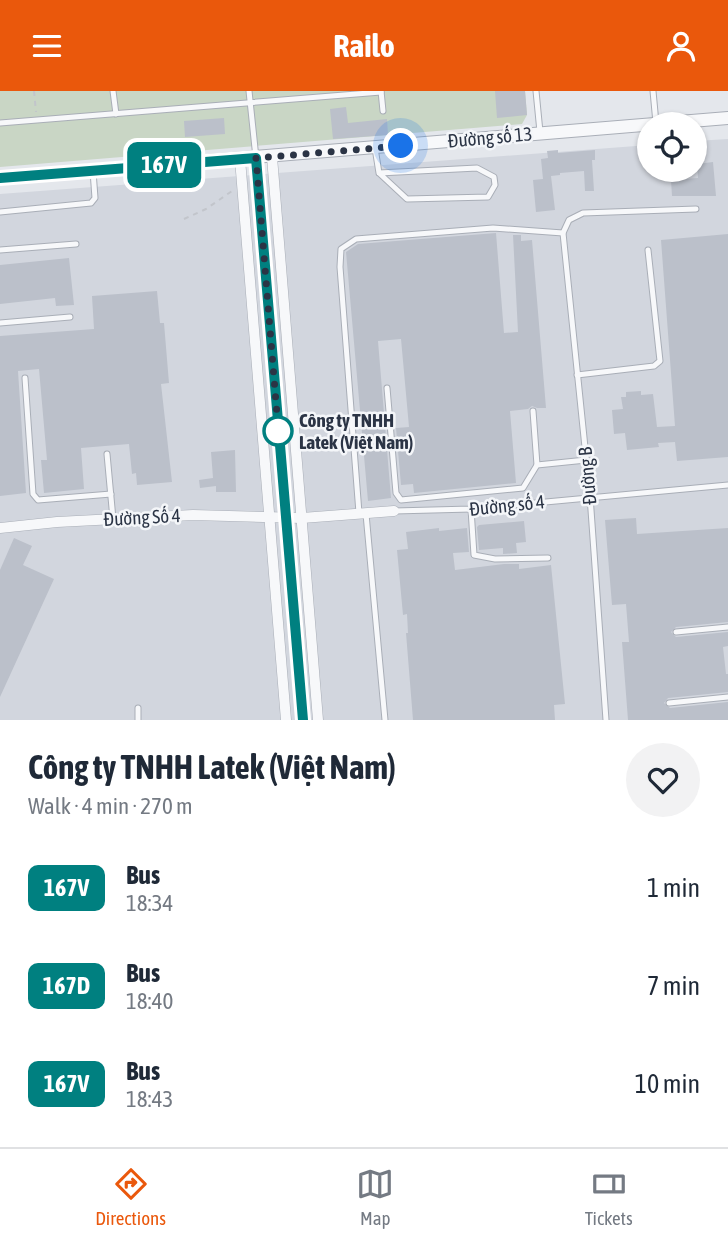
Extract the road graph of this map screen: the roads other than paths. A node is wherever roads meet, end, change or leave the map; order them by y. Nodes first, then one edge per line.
1 (113, 91) edge
2 (248, 91) edge
3 (277, 91) edge
4 (536, 91) edge
5 (653, 91) edge
6 (381, 92) edge
7 (278, 100) junction
8 (250, 103) junction
9 (383, 111) dead end
10 (655, 112) edge
11 (116, 114) junction
12 (728, 118) edge
13 (707, 119) edge
14 (0, 124) edge
15 (637, 124) edge
16 (540, 132) junction
17 (375, 148) junction
18 (272, 156) junction
19 (256, 158) junction
20 (240, 159) junction
21 (93, 171) junction
22 (379, 173) junction
23 (0, 178) edge
24 (696, 209) dead end
25 (0, 212) edge
26 (563, 233) junction
27 (76, 244) dead end
28 (0, 250) edge
29 (648, 250) dead end
30 (70, 317) dead end
31 (0, 323) edge
32 (577, 375) junction
33 (25, 378) dead end
34 (387, 388) dead end
35 (533, 411) dead end
36 (107, 454) dead end
37 (586, 460) junction
38 (537, 465) junction
39 (728, 485) edge
40 (111, 494) junction
41 (590, 496) junction
42 (471, 509) junction
43 (394, 511) joint
44 (362, 514) junction
45 (269, 516) junction
46 (285, 518) junction
47 (302, 518) junction
48 (113, 519) junction
49 (0, 528) edge
50 (548, 558) dead end
51 (728, 627) edge
52 (676, 632) dead end
53 (728, 697) edge
54 (669, 703) dead end
55 (138, 708) dead end
56 (138, 720) edge
57 (286, 720) edge
58 (303, 720) edge
59 (318, 720) edge
60 (385, 720) edge
61 (606, 720) edge

1 - 11 lane
2 - 8 lane
3 - 7 lane
4 - 16 lane
5 - 10 lane
6 - 7 lane
6 - 9 lane
7 - 8 lane
8 - 11 lane
8 - 19 lane
11 - 14 lane
12 - 13 street, Đường số 13
15 - 16 street, Đường số 13
16 - 17 street, Đường số 13
17 - 18 street, Đường số 13
17 - 22 lane
18 - 19 street, Đường số 13
18 - 47 street
19 - 20 street, Đường số 13
19 - 46 street
20 - 21 street, Đường số 13
20 - 45 street
21 - 23 street, Đường số 13
21 - 25 lane
22 - 22 lane
24 - 26 lane
26 - 32 lane, Đường B
26 - 44 lane
27 - 28 lane
29 - 32 lane
30 - 31 lane
32 - 37 lane, Đường B
33 - 40 lane
34 - 38 lane
35 - 38 lane
36 - 40 lane
37 - 38 lane
37 - 41 lane, Đường B
39 - 41 lane, Đường số 4
40 - 48 lane
41 - 42 lane, Đường số 4
41 - 61 lane, Đường B
42 - 43 lane, Đường số 4
42 - 50 lane
43 - 44 street, Đường số 4
44 - 47 street, Đường số 4
44 - 60 lane
45 - 46 street, Đường Số 4
45 - 48 street, Đường Số 4
45 - 57 street
46 - 47 street, Đường số 4
46 - 58 street
47 - 59 street
48 - 49 street, Đường Số 4
51 - 52 lane
53 - 54 lane
55 - 56 lane

